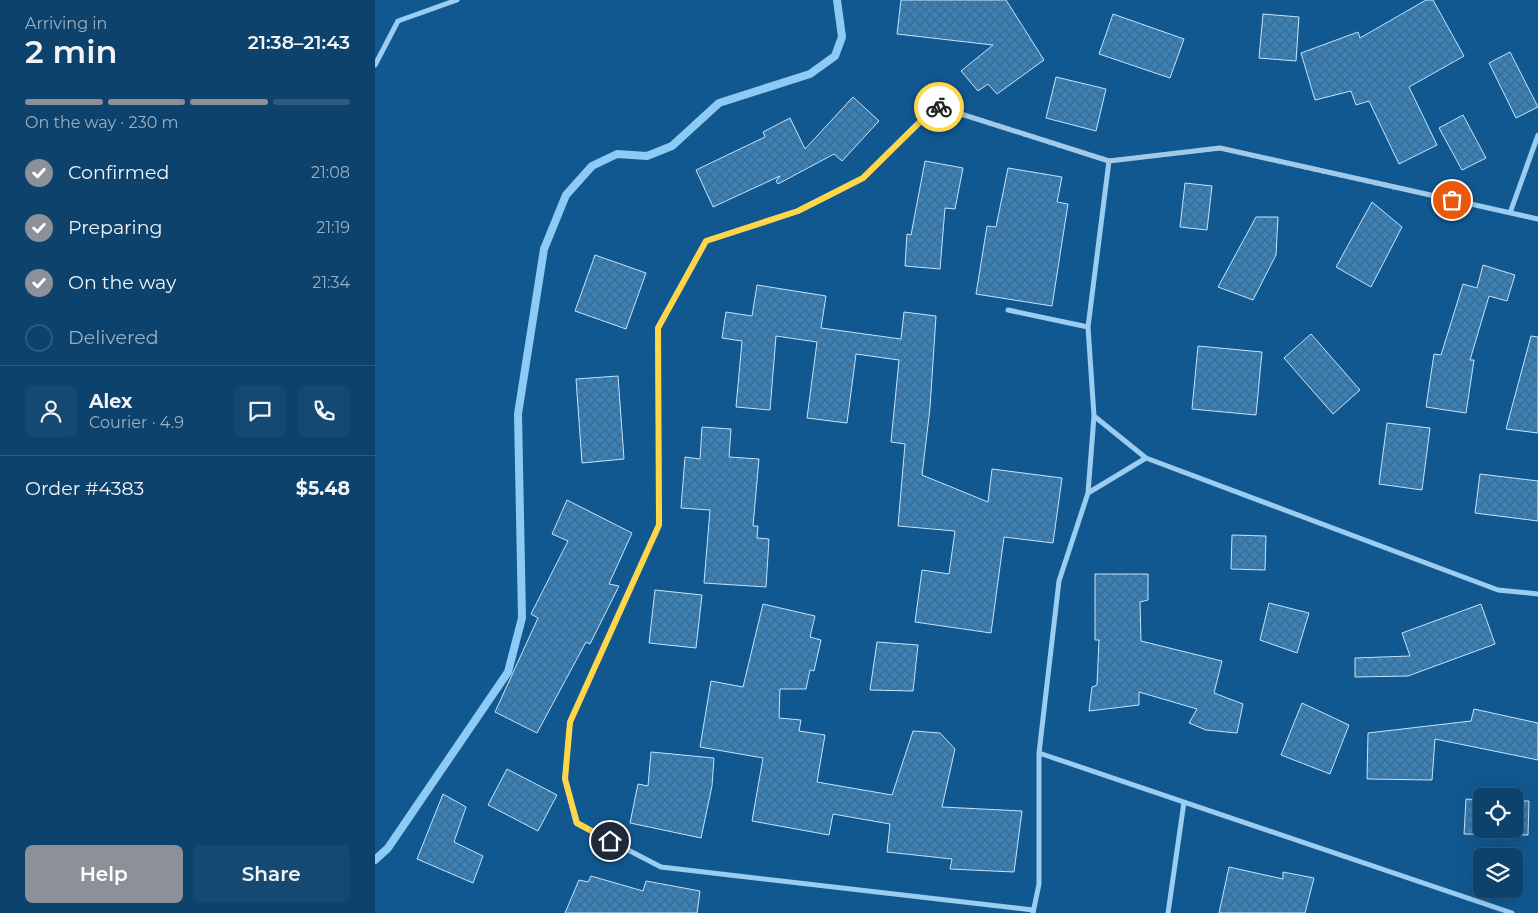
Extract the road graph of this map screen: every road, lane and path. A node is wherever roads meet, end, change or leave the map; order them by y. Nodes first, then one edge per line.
1 (457, 0) edge
2 (375, 65) edge
3 (1538, 135) edge
4 (1109, 161) junction
5 (1510, 213) junction
6 (1538, 219) edge
7 (1007, 310) dead end
8 (1087, 327) junction
9 (1094, 416) junction
10 (1146, 458) junction
11 (1087, 494) junction
12 (1538, 594) edge
13 (1039, 753) junction
14 (1184, 802) junction
15 (1033, 911) edge
16 (1168, 913) edge
17 (1512, 913) edge

1 - 2 street
3 - 5 street
4 - 5 street
4 - 8 street
4 - 15 street
5 - 6 street
7 - 8 street
8 - 9 street
9 - 10 street
9 - 11 street
10 - 11 street
10 - 12 street
11 - 13 street
13 - 14 street
13 - 15 street
14 - 16 street
14 - 17 street

